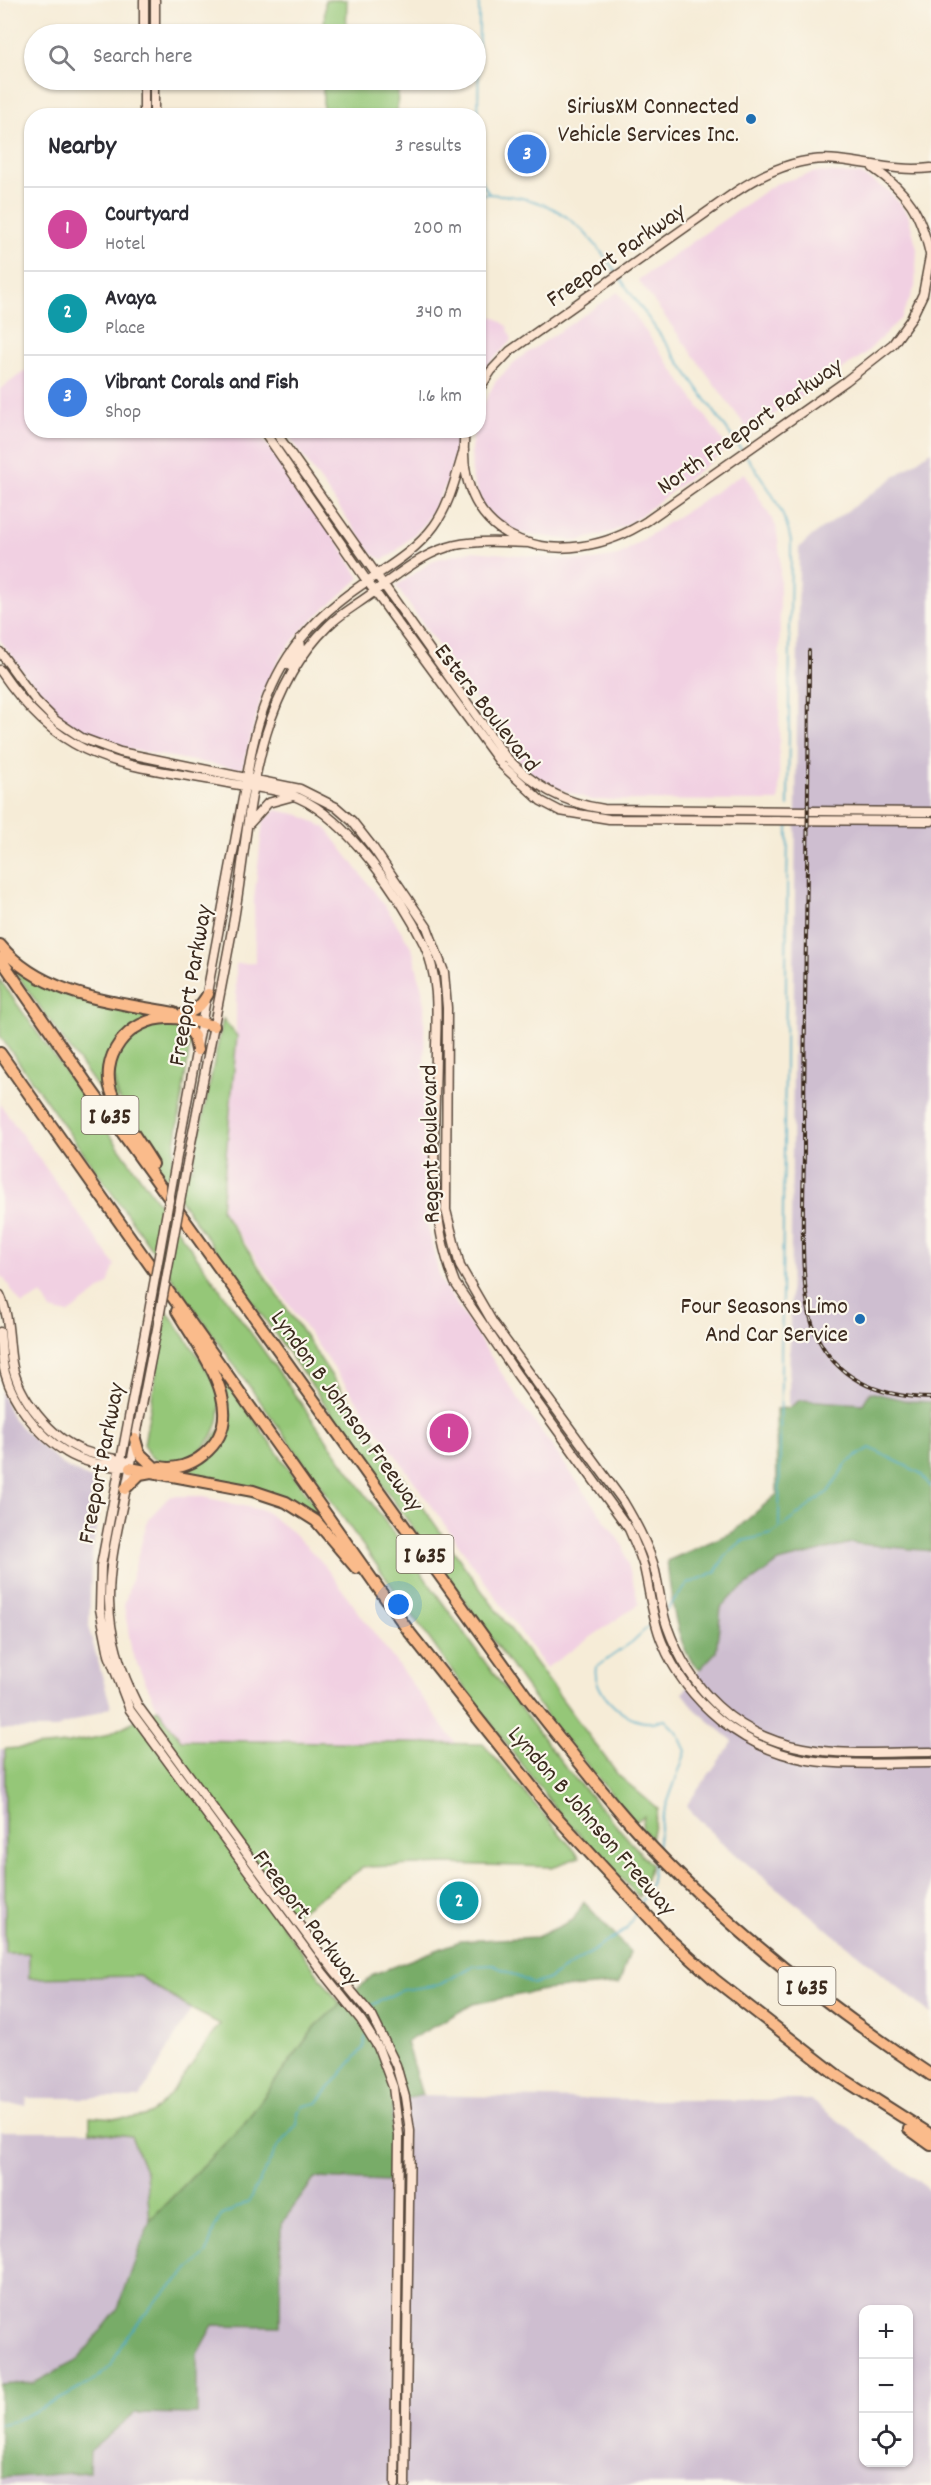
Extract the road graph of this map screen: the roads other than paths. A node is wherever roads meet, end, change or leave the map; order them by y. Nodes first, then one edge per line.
1 (144, 0) edge
2 (155, 0) edge
3 (144, 24) edge
4 (155, 24) edge
5 (144, 90) edge
6 (154, 90) edge
7 (144, 108) edge
8 (154, 108) edge
9 (870, 166) junction
10 (931, 168) edge
11 (931, 253) edge
12 (486, 380) edge
13 (269, 438) edge
14 (280, 438) edge
15 (465, 438) edge
16 (464, 450) junction
17 (530, 543) junction
18 (376, 575) junction
19 (367, 581) junction
20 (383, 585) junction
21 (375, 591) junction
22 (300, 639) junction
23 (0, 652) edge
24 (0, 670) edge
25 (287, 681) junction
26 (247, 776) junction
27 (256, 783) junction
28 (245, 786) junction
29 (297, 797) junction
30 (931, 812) edge
31 (783, 816) junction
32 (795, 816) junction
33 (931, 821) edge
34 (249, 826) junction
35 (0, 945) edge
36 (0, 958) edge
37 (207, 994) junction
38 (181, 1017) junction
39 (208, 1022) junction
40 (197, 1050) junction
41 (0, 1053) edge
42 (151, 1263) junction
43 (221, 1270) junction
44 (1, 1298) edge
45 (0, 1332) edge
46 (555, 1419) junction
47 (135, 1439) junction
48 (125, 1464) junction
49 (153, 1468) junction
50 (125, 1489) junction
51 (104, 1598) junction
52 (410, 1633) junction
53 (674, 1657) junction
54 (690, 1682) junction
55 (931, 1752) edge
56 (931, 1763) edge
57 (214, 1817) junction
58 (297, 1921) junction
59 (288, 1926) junction
60 (879, 2041) junction
61 (931, 2071) edge
62 (837, 2075) junction
63 (931, 2075) edge
64 (931, 2135) edge
65 (931, 2145) edge
66 (395, 2485) edge
67 (405, 2485) edge

1 - 3 main road
2 - 4 main road
5 - 7 main road
6 - 8 main road
9 - 10 main road
9 - 11 main road
9 - 12 main road, Freeport Parkway
11 - 17 main road, North Freeport Parkway
13 - 19 main road, Esters Boulevard
14 - 18 main road, Esters Boulevard
15 - 16 main road
16 - 17 main road
16 - 18 main road, Freeport Parkway
17 - 20 main road, Freeport Parkway
18 - 19 main road, Freeport Parkway
18 - 20 main road, Esters Boulevard
19 - 21 main road, Esters Boulevard
19 - 22 main road, Freeport Parkway
20 - 21 main road, Freeport Parkway
20 - 31 main road, Esters Boulevard
21 - 25 main road, Freeport Parkway
21 - 31 main road, Esters Boulevard
22 - 25 main road
22 - 26 main road, Freeport Parkway
23 - 26 main road, Regent Boulevard
24 - 28 main road, Regent Boulevard
25 - 27 main road, Freeport Parkway
26 - 27 main road, Regent Boulevard
26 - 28 main road, Freeport Parkway
27 - 28 main road, Regent Boulevard
27 - 29 main road, Regent Boulevard
27 - 34 main road, Freeport Parkway
27 - 46 main road, Regent Boulevard
28 - 37 main road, Freeport Parkway
29 - 34 main road
29 - 46 main road, Regent Boulevard
30 - 32 main road, Esters Boulevard
31 - 32 main road, Esters Boulevard
32 - 33 main road, Esters Boulevard
34 - 39 main road, Freeport Parkway
35 - 38 highway
36 - 43 highway, Lyndon B Johnson Freeway / I 635
37 - 38 highway
37 - 39 main road, Freeport Parkway
38 - 39 highway
38 - 40 highway
38 - 43 highway
39 - 40 main road, Freeport Parkway
39 - 47 main road, Freeport Parkway, bridge
40 - 48 main road, Freeport Parkway, bridge
41 - 42 highway, Lyndon B Johnson Freeway / I 635
42 - 49 highway
42 - 52 highway, Lyndon B Johnson Freeway / I 635
43 - 60 highway, Lyndon B Johnson Freeway / I 635
44 - 48 main road
45 - 48 main road
46 - 53 main road, Regent Boulevard
46 - 53 main road, Regent Boulevard
47 - 48 main road, Freeport Parkway
47 - 49 highway
48 - 49 highway
48 - 50 main road, Freeport Parkway
48 - 51 main road, Freeport Parkway
49 - 50 highway
49 - 52 highway
50 - 51 main road, Freeport Parkway
51 - 57 main road, Freeport Parkway
52 - 62 highway, Lyndon B Johnson Freeway / I 635
53 - 54 main road, Regent Boulevard
54 - 55 main road, Regent Boulevard
54 - 56 main road, Regent Boulevard
57 - 58 main road, Freeport Parkway
57 - 59 main road, Freeport Parkway
58 - 59 main road
58 - 67 main road, Freeport Parkway
59 - 66 main road, Freeport Parkway
60 - 61 highway
60 - 63 highway, Lyndon B Johnson Freeway / I 635
62 - 64 highway, Lyndon B Johnson Freeway / I 635
62 - 65 highway

